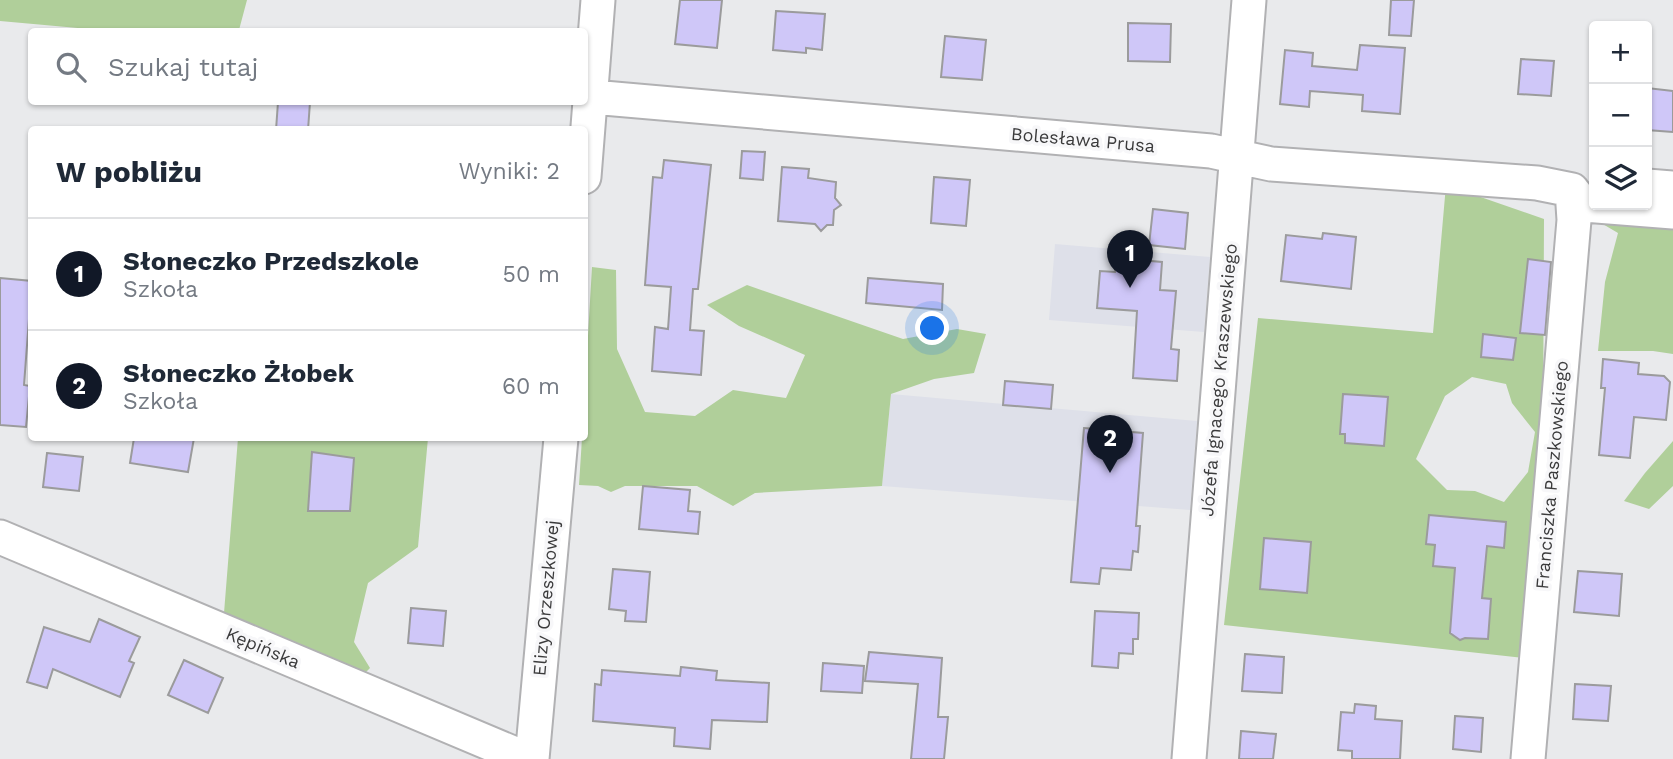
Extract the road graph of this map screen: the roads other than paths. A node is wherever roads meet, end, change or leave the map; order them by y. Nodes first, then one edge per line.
1 (598, 0) edge
2 (1249, 0) edge
3 (592, 97) junction
4 (588, 137) edge
5 (1237, 157) junction
6 (1583, 186) edge
7 (1652, 186) edge
8 (1673, 188) edge
9 (1673, 212) edge
10 (561, 441) edge
11 (0, 537) edge
12 (529, 759) edge
13 (1189, 759) edge
14 (1528, 759) edge

1 - 3 street
2 - 5 street, Józefa Ignacego Kraszewskiego
3 - 4 street
3 - 5 street, Bolesława Prusa
5 - 6 street, Bolesława Prusa
5 - 13 street, Józefa Ignacego Kraszewskiego
6 - 9 street, Bolesława Prusa
6 - 14 street, Franciszka Paszkowskiego
7 - 8 street
10 - 12 street, Elizy Orzeszkowej
11 - 12 street, Kępińska

